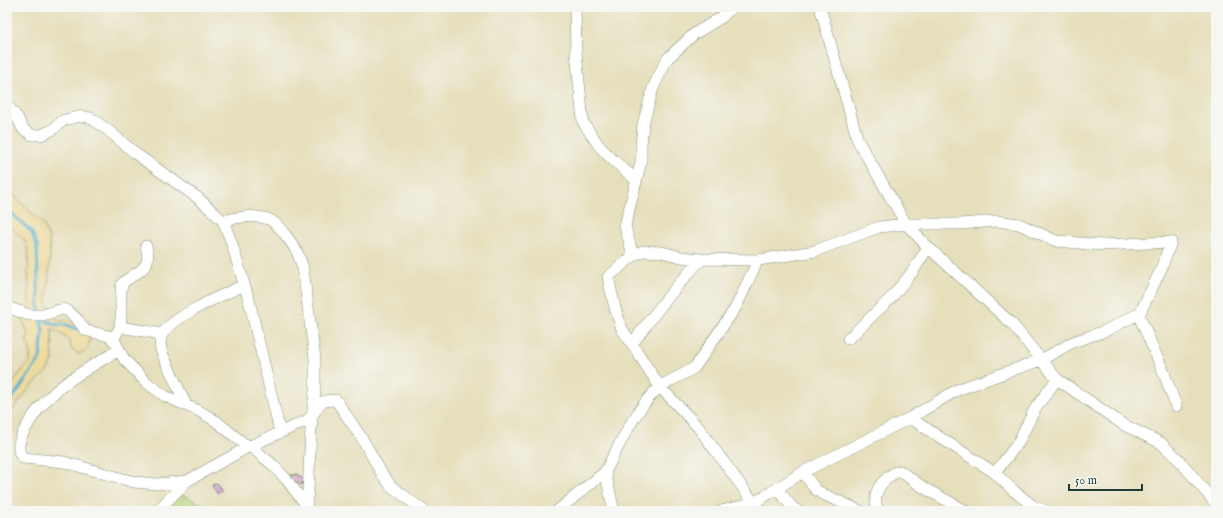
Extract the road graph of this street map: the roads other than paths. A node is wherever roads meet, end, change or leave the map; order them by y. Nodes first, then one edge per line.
1 (575, 7) edge
2 (732, 7) edge
3 (820, 7) edge
4 (7, 105) edge
5 (636, 180) junction
6 (223, 221) junction
7 (906, 224) junction
8 (146, 246) dead end
9 (928, 247) junction
10 (633, 256) junction
11 (702, 260) junction
12 (758, 260) junction
13 (244, 285) junction
14 (7, 307) edge
15 (1140, 313) junction
16 (120, 327) junction
17 (162, 334) junction
18 (848, 339) dead end
19 (113, 340) junction
20 (632, 344) junction
21 (119, 350) junction
22 (1041, 360) junction
23 (1057, 379) junction
24 (660, 387) junction
25 (186, 405) junction
26 (1176, 406) dead end
27 (313, 415) junction
28 (910, 418) junction
29 (280, 432) junction
30 (250, 446) junction
31 (605, 472) junction
32 (803, 472) junction
33 (995, 473) junction
34 (187, 481) junction
35 (777, 489) junction
36 (754, 503) junction
37 (1216, 504) edge
38 (307, 508) edge
39 (794, 510) edge
40 (157, 511) edge
41 (424, 511) edge
42 (557, 511) edge
43 (614, 511) edge
44 (721, 511) edge
45 (860, 511) edge
46 (877, 511) edge
47 (966, 511) edge
48 (1046, 511) edge
49 (1211, 511) edge

1 - 5 street
2 - 5 street
3 - 7 street
4 - 6 street
5 - 10 street
6 - 13 street
6 - 27 street
7 - 9 street
7 - 12 street
7 - 15 street
8 - 16 street
9 - 18 street
9 - 22 street
10 - 11 street
10 - 20 street
11 - 12 street
11 - 20 street
12 - 24 street
13 - 17 street
13 - 29 street
14 - 19 street
15 - 22 street
15 - 26 street
16 - 17 street
16 - 19 street
17 - 25 street
19 - 21 street
20 - 24 street
21 - 25 street
21 - 34 street
22 - 23 street
22 - 28 street
23 - 33 street
23 - 37 street
24 - 31 street
24 - 36 street
25 - 30 street
27 - 29 street
27 - 38 street
27 - 41 street
28 - 32 street
28 - 33 street
29 - 30 street
30 - 34 street
30 - 38 street
31 - 42 street
31 - 43 street
32 - 35 street
32 - 45 street
33 - 48 street
34 - 40 street
35 - 36 street
35 - 39 street
36 - 44 street
37 - 49 street
46 - 47 street

